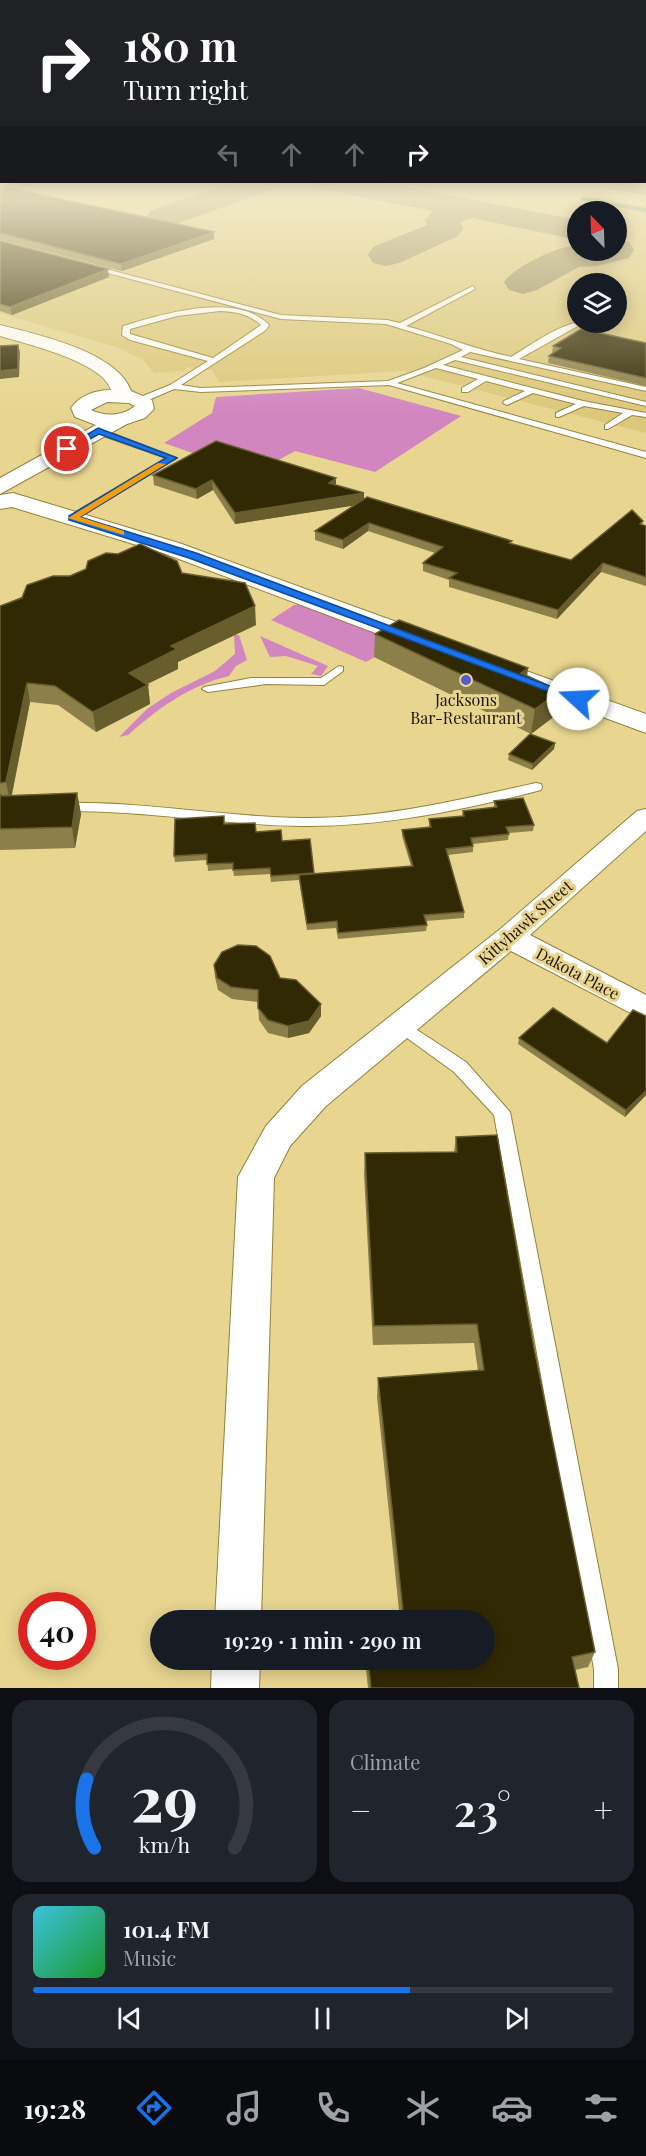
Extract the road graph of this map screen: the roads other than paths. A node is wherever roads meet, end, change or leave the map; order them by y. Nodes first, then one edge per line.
1 (79, 264) edge
2 (473, 288) dead end
3 (402, 325) junction
4 (0, 330) edge
5 (567, 330) edge
6 (0, 342) edge
7 (469, 350) junction
8 (453, 357) junction
9 (513, 359) junction
10 (213, 360) junction
11 (436, 366) junction
12 (485, 378) junction
13 (389, 383) junction
14 (173, 387) junction
15 (646, 389) edge
16 (465, 390) dead end
17 (533, 390) junction
18 (132, 398) junction
19 (507, 403) dead end
20 (583, 403) junction
21 (646, 404) edge
22 (88, 406) junction
23 (628, 413) junction
24 (559, 415) dead end
25 (646, 415) edge
26 (120, 420) junction
27 (608, 427) dead end
28 (98, 431) junction
29 (646, 454) edge
30 (4, 489) edge
31 (72, 518) junction
32 (456, 653) edge
33 (339, 669) dead end
34 (500, 670) edge
35 (208, 689) dead end
36 (645, 721) edge
37 (536, 787) dead end
38 (45, 808) edge
39 (646, 817) edge
40 (509, 937) junction
41 (646, 1009) edge
42 (402, 1026) junction
43 (237, 1610) edge
44 (236, 1670) edge
45 (235, 1688) edge
46 (606, 1688) edge

1 - 3 lane
2 - 3 lane
3 - 7 lane
4 - 18 main road
5 - 9 lane
6 - 22 main road
7 - 8 lane
7 - 9 lane
8 - 11 lane
8 - 21 lane
9 - 15 lane
10 - 10 lane
10 - 14 lane
11 - 12 lane
11 - 13 lane
12 - 16 lane
12 - 17 lane
13 - 14 lane
13 - 29 lane
14 - 18 lane
17 - 19 lane
17 - 20 lane
18 - 22 main road
18 - 26 main road
20 - 23 lane
20 - 24 lane
22 - 26 main road
22 - 30 main road
23 - 25 lane
23 - 27 lane
26 - 28 main road
28 - 30 main road
28 - 31 lane
30 - 31 main road
31 - 32 main road
33 - 35 lane
34 - 36 main road
37 - 38 lane
39 - 40 street, Kittyhawk Street
40 - 41 street, Dakota Place
40 - 42 street, Kittyhawk Street
42 - 43 street, Kittyhawk Street
42 - 46 lane
44 - 45 street

